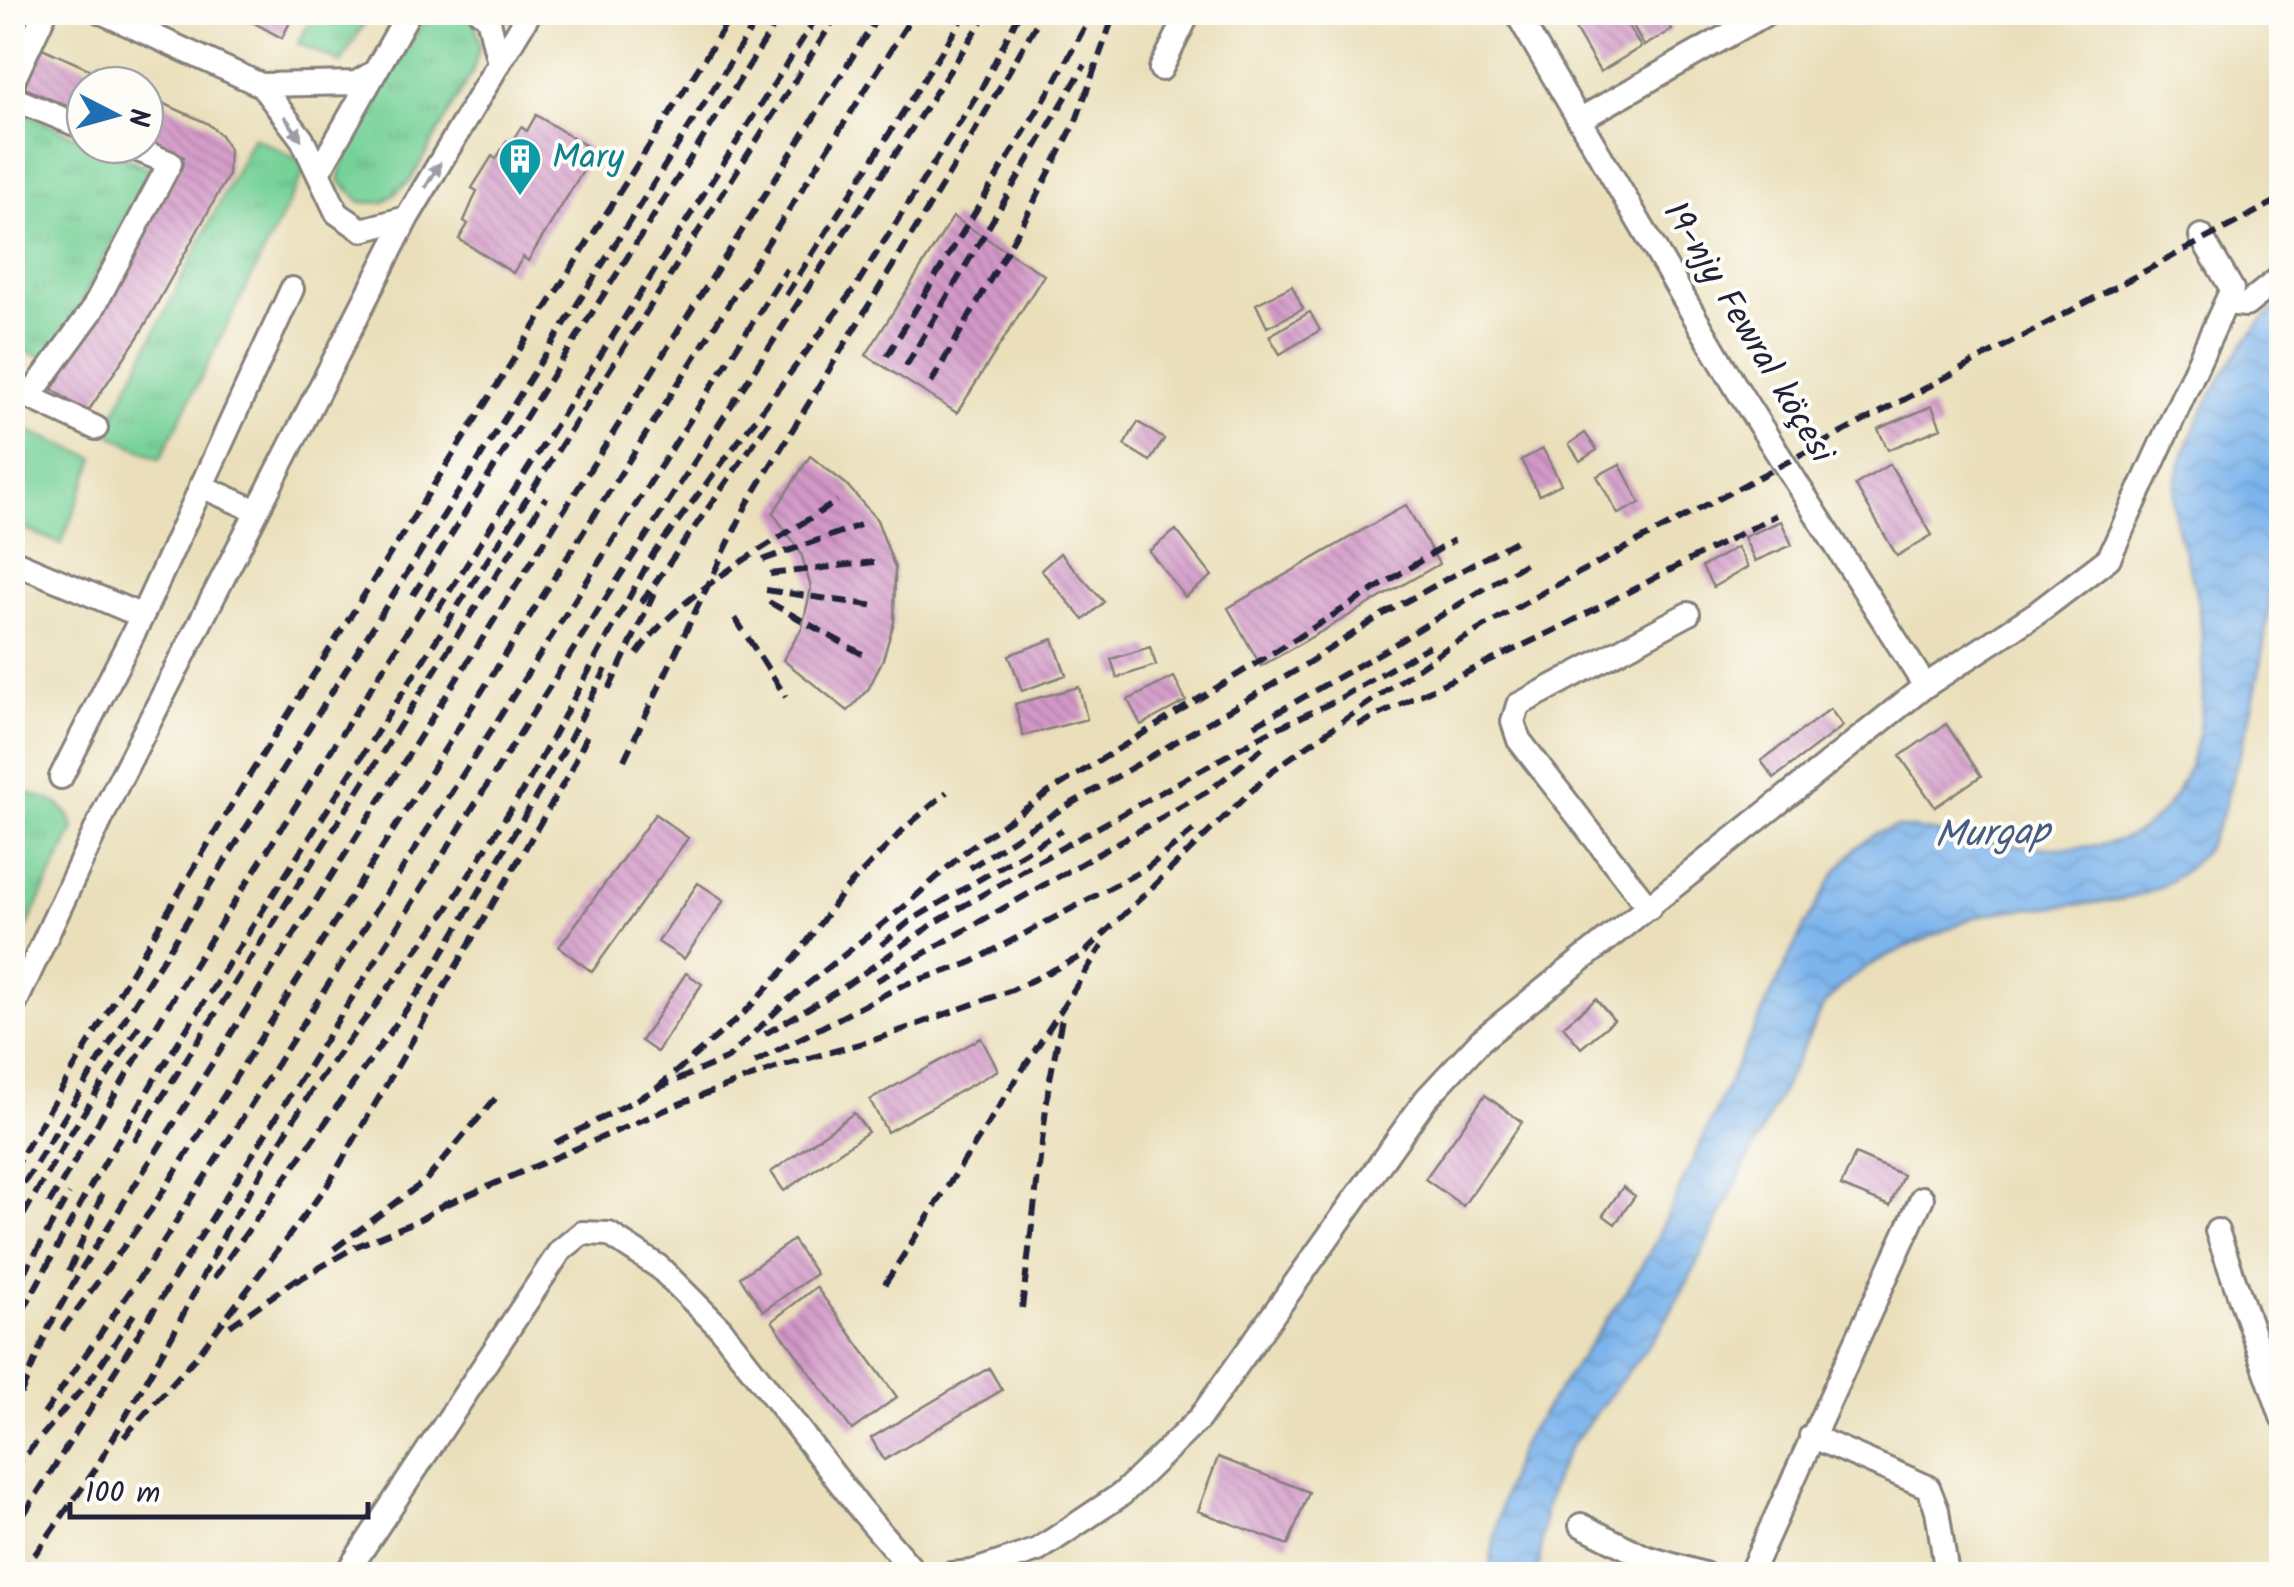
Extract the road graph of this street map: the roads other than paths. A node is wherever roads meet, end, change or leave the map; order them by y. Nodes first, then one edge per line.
1 (45, 12) edge
2 (101, 12) edge
3 (409, 12) edge
4 (480, 12) edge
5 (530, 12) edge
6 (1189, 12) edge
7 (1516, 12) edge
8 (1769, 12) edge
9 (500, 63) junction
10 (1160, 69) dead end
11 (373, 74) junction
12 (12, 83) edge
13 (261, 85) junction
14 (12, 98) edge
15 (65, 120) edge
16 (1579, 120) junction
17 (165, 161) edge
18 (318, 172) junction
19 (407, 218) junction
20 (2201, 236) dead end
21 (2282, 276) edge
22 (292, 289) dead end
23 (2226, 303) junction
24 (21, 393) edge
25 (96, 428) dead end
26 (202, 486) junction
27 (255, 510) junction
28 (12, 561) edge
29 (1688, 614) dead end
30 (142, 616) junction
31 (1926, 686) junction
32 (62, 777) dead end
33 (1649, 908) junction
34 (12, 1010) edge
35 (1922, 1198) dead end
36 (2217, 1231) dead end
37 (2282, 1417) edge
38 (1811, 1436) junction
39 (1581, 1526) dead end
40 (346, 1574) edge
41 (916, 1574) edge
42 (951, 1574) edge
43 (1704, 1574) edge
44 (1750, 1574) edge
45 (1947, 1574) edge

1 - 12 street
2 - 13 street
3 - 11 street
4 - 9 street
5 - 9 street
6 - 10 street
7 - 16 street, 19-njy Fewral köçesi
8 - 16 street
19 -> 9 street
11 - 13 street
11 - 18 street
13 -> 18 street
14 - 15 street
16 - 31 street, 19-njy Fewral köçesi
17 - 24 street
18 - 19 street
19 - 27 street
20 - 23 street
21 - 23 street
22 - 26 street
23 - 31 street
24 - 25 street
26 - 27 street
26 - 30 street
27 - 34 street
28 - 30 street
29 - 33 street
30 - 32 street
31 - 33 street
33 - 42 street
35 - 38 street
36 - 37 street
38 - 44 street
38 - 45 street
39 - 43 street
40 - 41 street

